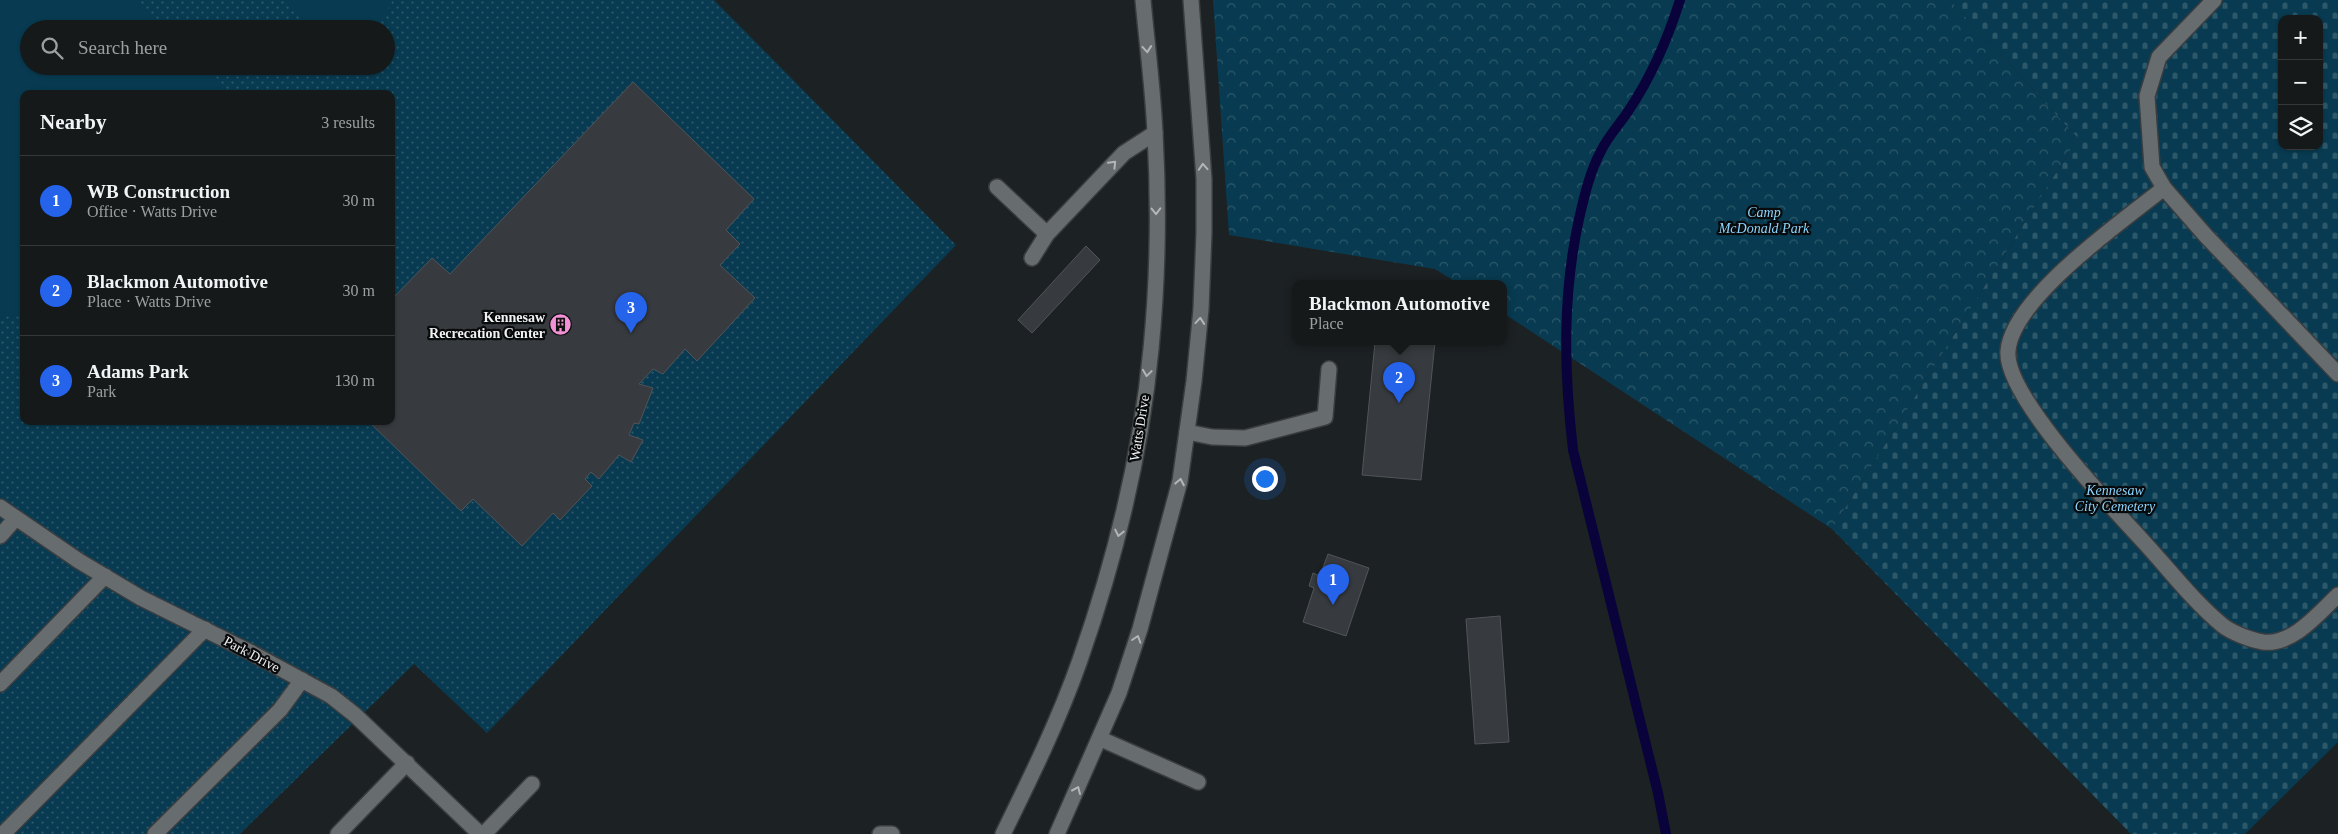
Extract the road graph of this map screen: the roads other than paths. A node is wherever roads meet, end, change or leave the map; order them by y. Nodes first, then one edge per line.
1 (1143, 0) edge
2 (1191, 0) edge
3 (2214, 0) edge
4 (1155, 133) junction
5 (998, 187) dead end
6 (2164, 188) junction
7 (1047, 234) junction
8 (1032, 258) dead end
9 (1329, 369) dead end
10 (2338, 374) edge
11 (1187, 432) junction
12 (0, 507) edge
13 (16, 518) junction
14 (0, 536) edge
15 (104, 576) junction
16 (2338, 596) edge
17 (205, 629) junction
18 (302, 680) junction
19 (0, 684) edge
20 (1101, 739) junction
21 (407, 763) junction
22 (1198, 782) dead end
23 (532, 784) dead end
24 (3, 834) edge
25 (155, 834) edge
26 (338, 834) edge
27 (480, 834) edge
28 (484, 834) edge
29 (880, 834) edge
30 (892, 834) edge
31 (1004, 834) edge
32 (1057, 834) edge

1 -> 4 main road, Watts Drive
11 -> 2 main road
3 - 6 main road
7 -> 4 main road
4 -> 31 main road, Watts Drive
5 - 7 main road
6 - 10 main road
6 - 16 main road
7 - 8 main road
9 - 11 main road
20 -> 11 main road
12 - 13 main road, Park Drive
13 - 14 main road
13 - 15 main road, Park Drive
15 - 17 main road, Park Drive
15 - 19 main road
17 - 18 main road, Park Drive
17 - 24 main road
18 - 21 main road, Park Drive
18 - 25 main road
20 - 22 main road
32 -> 20 main road
21 - 26 main road
21 - 27 main road, Park Drive
23 - 28 main road
29 - 30 main road

